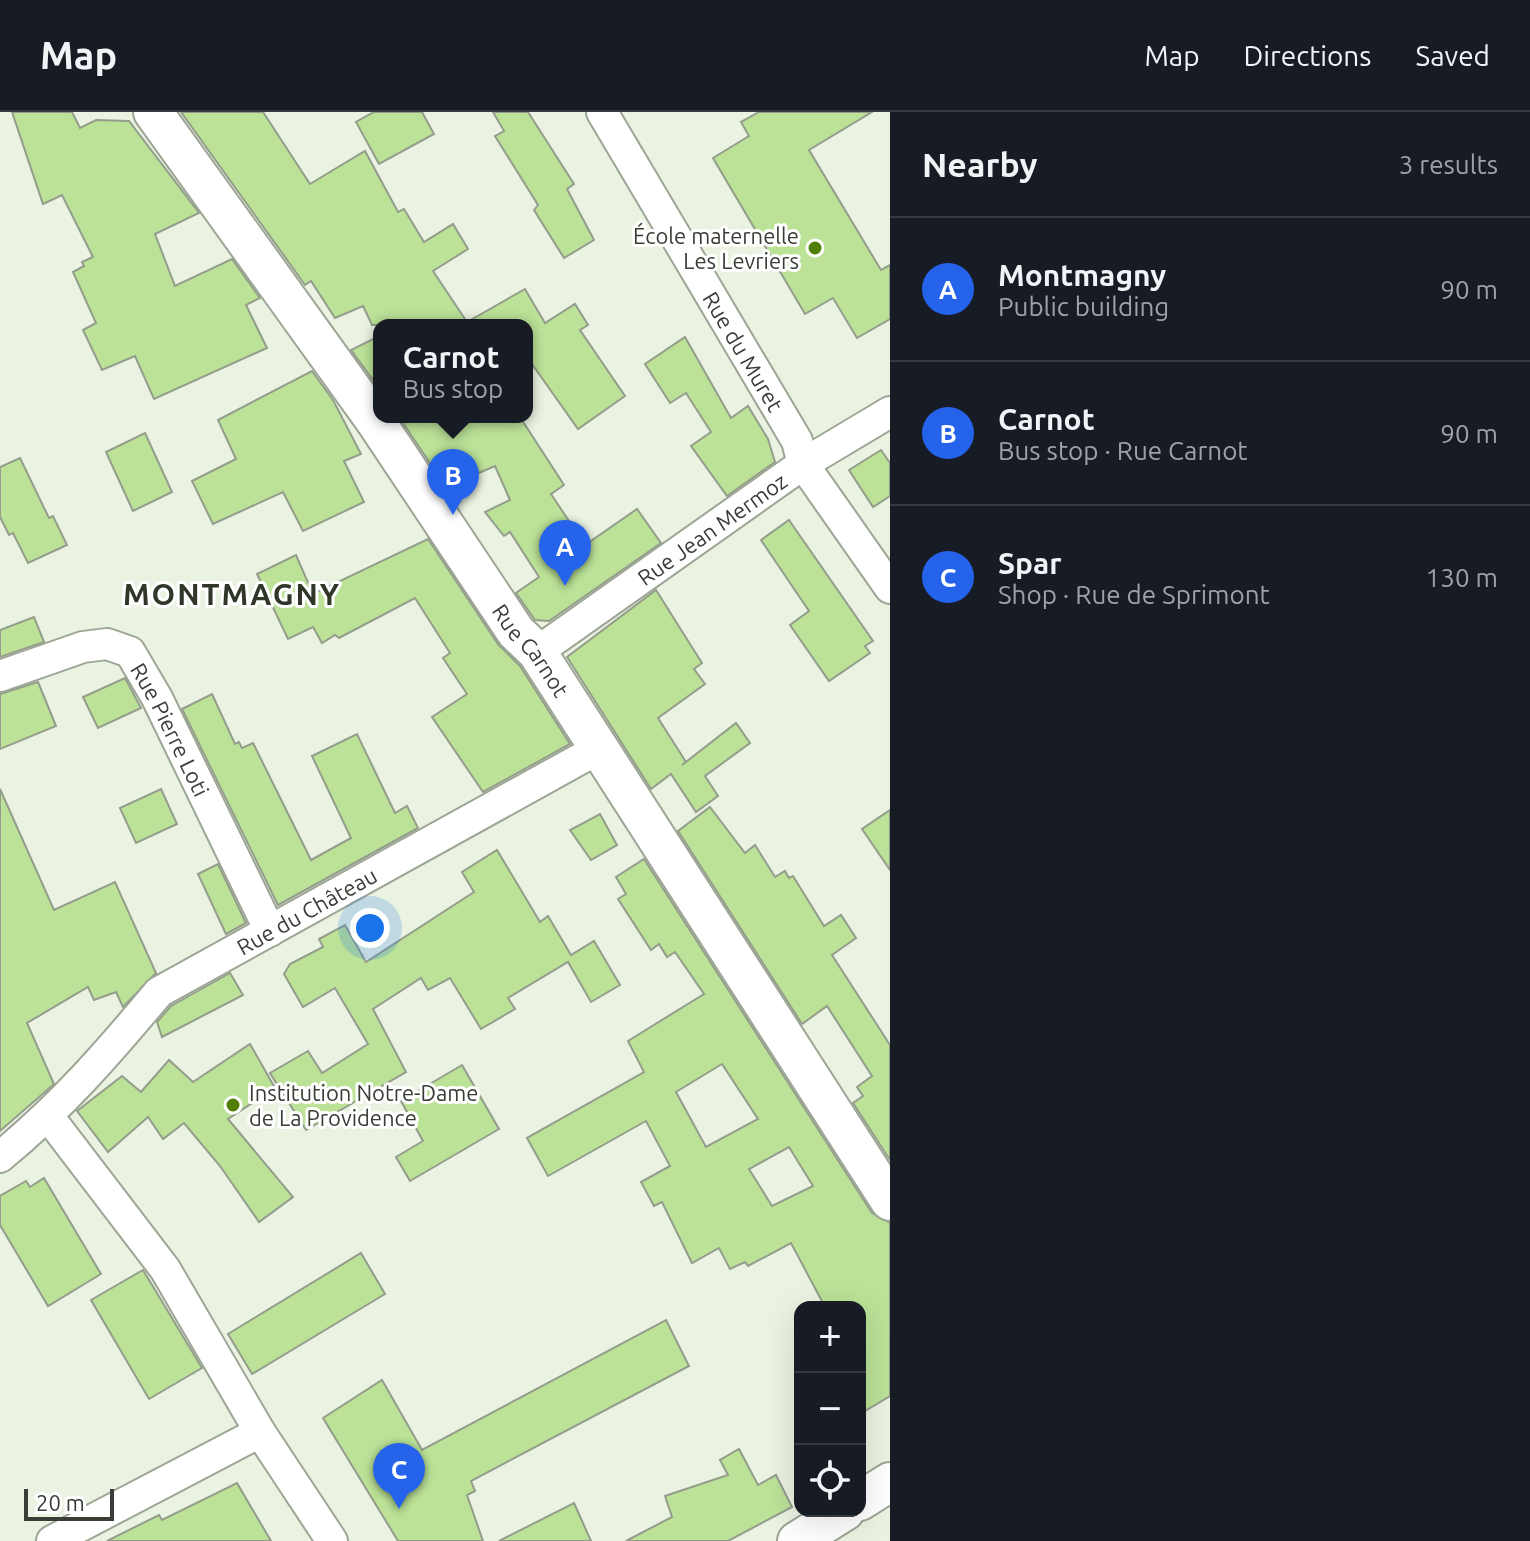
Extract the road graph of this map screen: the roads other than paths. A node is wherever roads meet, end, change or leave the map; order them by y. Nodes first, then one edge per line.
1 (153, 112) edge
2 (602, 112) edge
3 (890, 412) edge
4 (373, 418) edge
5 (377, 423) edge
6 (803, 464) junction
7 (890, 588) edge
8 (537, 652) junction
9 (0, 676) edge
10 (598, 749) junction
11 (270, 931) junction
12 (48, 1116) junction
13 (0, 1157) edge
14 (890, 1201) edge
15 (260, 1432) junction
16 (890, 1482) edge
17 (866, 1497) edge
18 (835, 1517) edge
19 (52, 1541) edge
20 (332, 1541) edge
21 (797, 1541) edge

1 - 4 main road, Rue Carnot
2 - 6 street, Rue du Muret
3 - 6 street, Rue Jean Mermoz
5 - 8 main road, Rue Carnot
6 - 7 street, Rue du Muret
6 - 8 street, Rue Jean Mermoz
8 - 10 main road, Rue Carnot
9 - 11 street, Rue Pierre Loti
10 - 11 street, Rue du Château
10 - 14 main road, Rue Carnot
11 - 12 street, Rue du Château
12 - 13 street, Rue du Château
12 - 15 street
15 - 19 street
15 - 20 street
16 - 17 main road
18 - 21 main road

